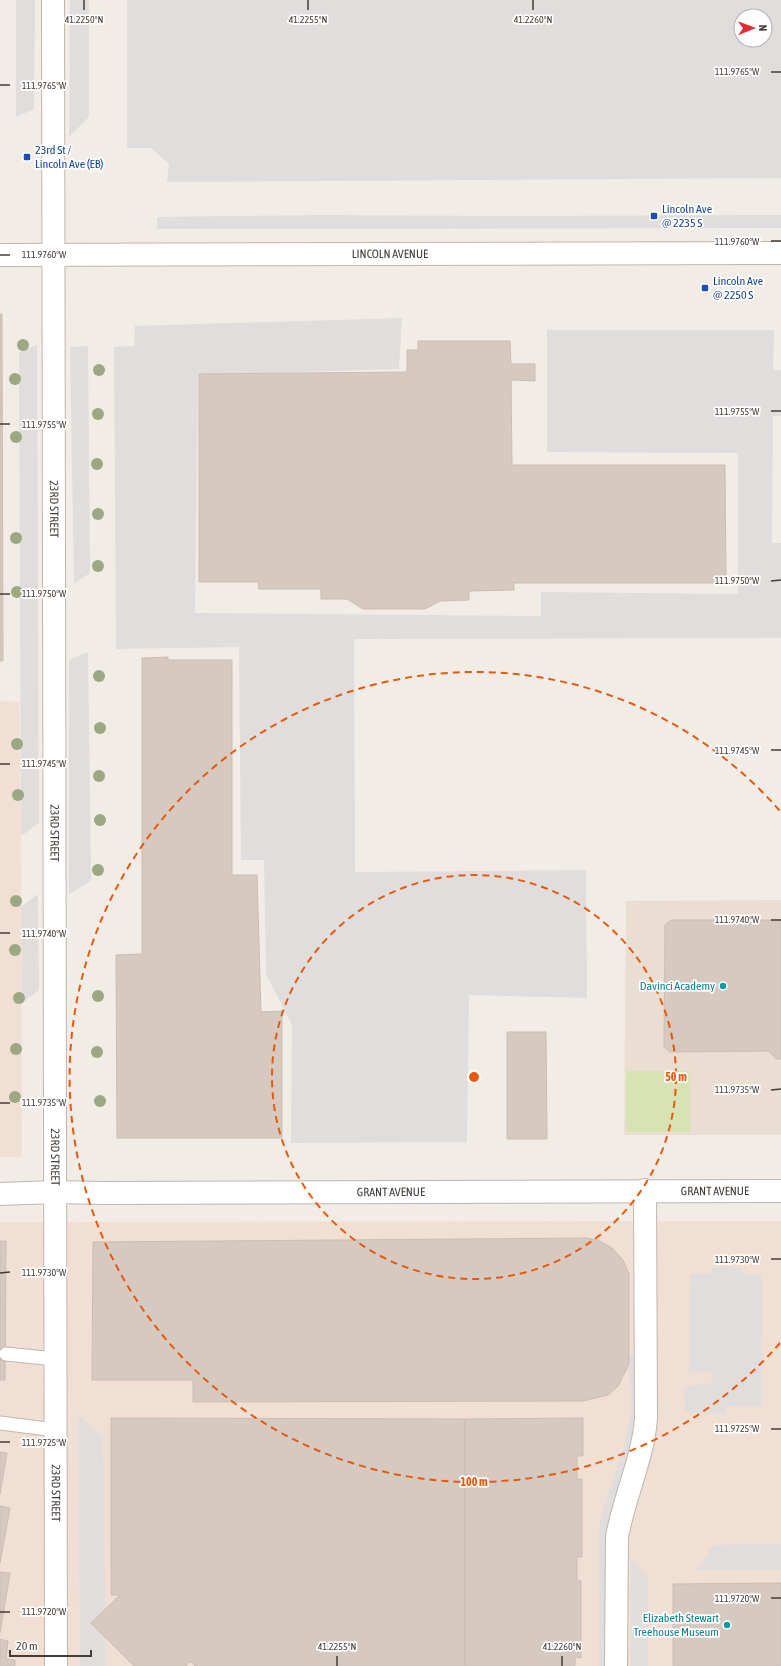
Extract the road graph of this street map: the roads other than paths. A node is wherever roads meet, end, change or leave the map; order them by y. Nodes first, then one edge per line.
1 (53, 0) edge
2 (781, 253) edge
3 (0, 255) edge
4 (54, 256) junction
5 (645, 1190) junction
6 (781, 1191) edge
7 (55, 1192) junction
8 (0, 1194) edge
9 (6, 1354) dead end
10 (55, 1358) junction
11 (0, 1423) edge
12 (55, 1430) junction
13 (56, 1666) edge
14 (616, 1666) edge

1 - 4 street, 23RD STREET
2 - 4 street, LINCOLN AVENUE
3 - 4 street, LINCOLN AVENUE
4 - 7 street, 23RD STREET
5 - 6 street, GRANT AVENUE
5 - 7 street, GRANT AVENUE
5 - 14 street
7 - 8 street, GRANT AVENUE
7 - 10 street, 23RD STREET
9 - 10 lane
10 - 12 street, 23RD STREET
11 - 12 lane
12 - 13 street, 23RD STREET

